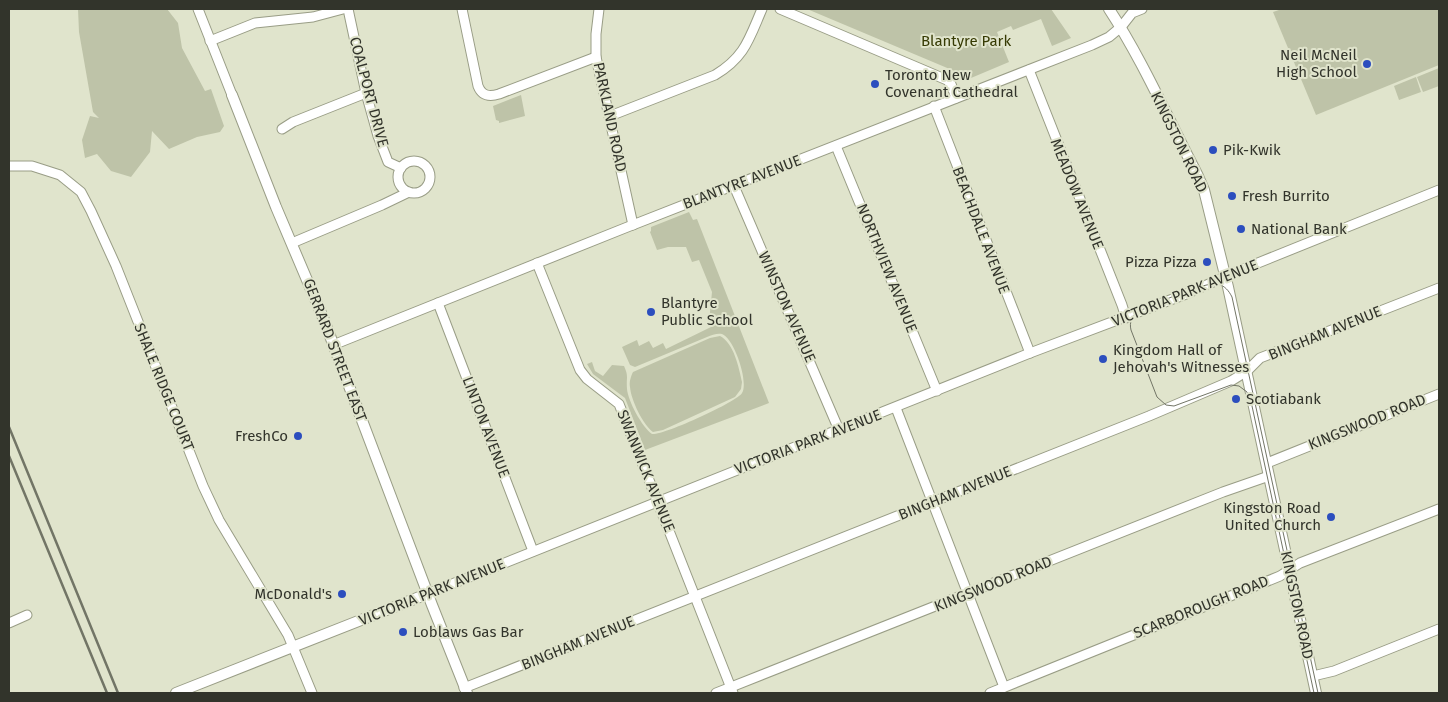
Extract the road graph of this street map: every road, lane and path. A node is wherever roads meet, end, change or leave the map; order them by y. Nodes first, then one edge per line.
1 (198, 9) edge
2 (343, 9) edge
3 (348, 9) edge
4 (462, 9) edge
5 (600, 9) edge
6 (762, 9) edge
7 (780, 9) edge
8 (1109, 9) edge
9 (1142, 9) edge
10 (1121, 27) junction
11 (210, 41) junction
12 (596, 57) junction
13 (1028, 70) junction
14 (366, 94) junction
15 (232, 95) joint
16 (956, 98) junction
17 (934, 106) junction
18 (610, 116) junction
19 (282, 129) dead end
20 (836, 146) junction
21 (9, 166) edge
22 (401, 168) junction
23 (734, 186) junction
24 (1439, 190) edge
25 (409, 192) junction
26 (633, 225) junction
27 (292, 243) junction
28 (538, 264) junction
29 (1226, 278) junction
30 (1439, 288) edge
31 (438, 303) junction
32 (1126, 318) junction
33 (333, 345) junction
34 (1030, 354) junction
35 (1247, 371) junction
36 (937, 391) junction
37 (1439, 394) edge
38 (896, 408) junction
39 (839, 430) junction
40 (1267, 463) junction
41 (1269, 476) junction
42 (658, 501) junction
43 (933, 502) junction
44 (1439, 509) edge
45 (533, 551) junction
46 (1289, 569) junction
47 (427, 594) junction
48 (969, 594) junction
49 (696, 596) junction
50 (28, 615) dead end
51 (9, 623) edge
52 (1439, 630) edge
53 (294, 647) junction
54 (1313, 676) junction
55 (1004, 687) junction
56 (732, 690) edge
57 (466, 691) edge
58 (176, 693) edge
59 (312, 693) edge
60 (716, 693) edge
61 (990, 693) edge
62 (1316, 693) edge

1 - 11 street, GERRARD STREET EAST
2 - 11 street
3 - 14 street, COALPORT DRIVE
4 - 12 street
5 - 12 street, PARKLAND ROAD
6 - 18 street
7 - 16 street
8 - 10 main road, KINGSTON ROAD
9 - 10 street, BLANTYRE AVENUE
10 - 13 street, BLANTYRE AVENUE
10 - 29 main road, KINGSTON ROAD
11 - 15 street, GERRARD STREET EAST
12 - 18 street, PARKLAND ROAD
13 - 16 street, BLANTYRE AVENUE
13 - 32 street, MEADOW AVENUE
14 - 19 street
14 - 22 street, COALPORT DRIVE
15 - 27 main road, GERRARD STREET EAST
16 - 17 street, BLANTYRE AVENUE
17 - 20 street, BLANTYRE AVENUE
17 - 34 street, BEACHDALE AVENUE
18 - 26 street, PARKLAND ROAD
20 - 23 street, BLANTYRE AVENUE
20 - 36 street, NORTHVIEW AVENUE
21 - 53 street, SHALE RIDGE COURT
22 - 25 street
22 - 25 street
23 - 26 street, BLANTYRE AVENUE
23 - 39 street, WINSTON AVENUE
24 - 29 street, VICTORIA PARK AVENUE
25 - 27 street
26 - 28 street, BLANTYRE AVENUE
27 - 33 main road, GERRARD STREET EAST
28 - 31 street, BLANTYRE AVENUE
28 - 42 street, SWANWICK AVENUE
29 - 32 street, VICTORIA PARK AVENUE
29 - 35 main road, KINGSTON ROAD
30 - 35 street, BINGHAM AVENUE
31 - 33 street, BLANTYRE AVENUE
31 - 45 street, LINTON AVENUE
32 - 34 street, VICTORIA PARK AVENUE
33 - 47 main road, GERRARD STREET EAST
34 - 36 street, VICTORIA PARK AVENUE
35 - 40 main road, KINGSTON ROAD
35 - 43 street, BINGHAM AVENUE
36 - 38 street, VICTORIA PARK AVENUE
37 - 40 street, KINGSWOOD ROAD
38 - 39 street, VICTORIA PARK AVENUE
38 - 43 street
39 - 42 street, VICTORIA PARK AVENUE
40 - 41 main road, KINGSTON ROAD
41 - 46 main road, KINGSTON ROAD
41 - 48 street, KINGSWOOD ROAD
42 - 45 street, VICTORIA PARK AVENUE
42 - 49 street, SWANWICK AVENUE
43 - 48 street
43 - 49 street, BINGHAM AVENUE
44 - 46 street, SCARBOROUGH ROAD
45 - 47 street, VICTORIA PARK AVENUE
46 - 54 main road, KINGSTON ROAD
46 - 55 street, SCARBOROUGH ROAD
47 - 53 main road, VICTORIA PARK AVENUE
47 - 57 main road, GERRARD STREET EAST
48 - 55 street
48 - 56 street, KINGSWOOD ROAD
49 - 56 street, SWANWICK AVENUE
49 - 57 street, BINGHAM AVENUE
50 - 51 street
52 - 54 street
53 - 58 main road, VICTORIA PARK AVENUE
53 - 59 street, SHALE RIDGE COURT
54 - 62 main road, KINGSTON ROAD
55 - 61 street, SCARBOROUGH ROAD
56 - 60 street, KINGSWOOD ROAD

